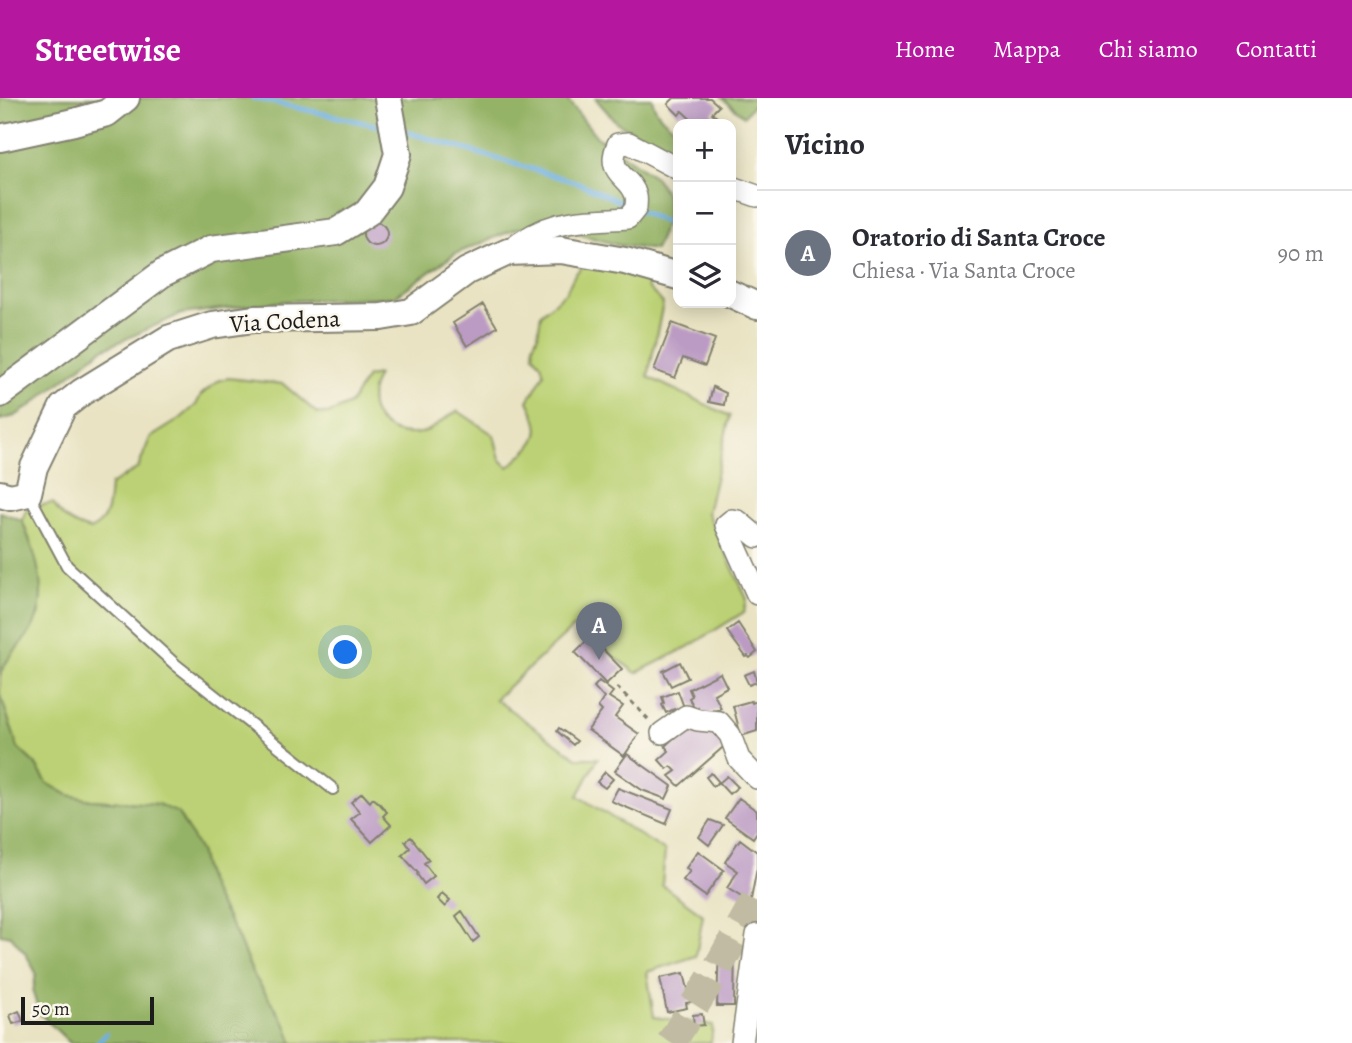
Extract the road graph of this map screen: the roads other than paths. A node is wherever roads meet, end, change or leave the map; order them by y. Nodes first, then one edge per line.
1 (126, 98) edge
2 (388, 98) edge
3 (0, 138) edge
4 (673, 166) edge
5 (736, 189) edge
6 (757, 196) edge
7 (508, 252) junction
8 (673, 275) edge
9 (736, 296) edge
10 (757, 306) edge
11 (0, 394) edge
12 (28, 493) junction
13 (0, 494) edge
14 (757, 537) edge
15 (757, 594) edge
16 (662, 733) road end
17 (757, 778) edge
18 (333, 789) dead end
19 (757, 935) edge
20 (741, 1043) edge

1 - 3 street
2 - 11 street
4 - 7 street
5 - 6 street
7 - 8 street
7 - 12 street, Via Codena
9 - 10 street
12 - 13 street
12 - 18 lane
14 - 15 street
16 - 17 street
19 - 20 street

